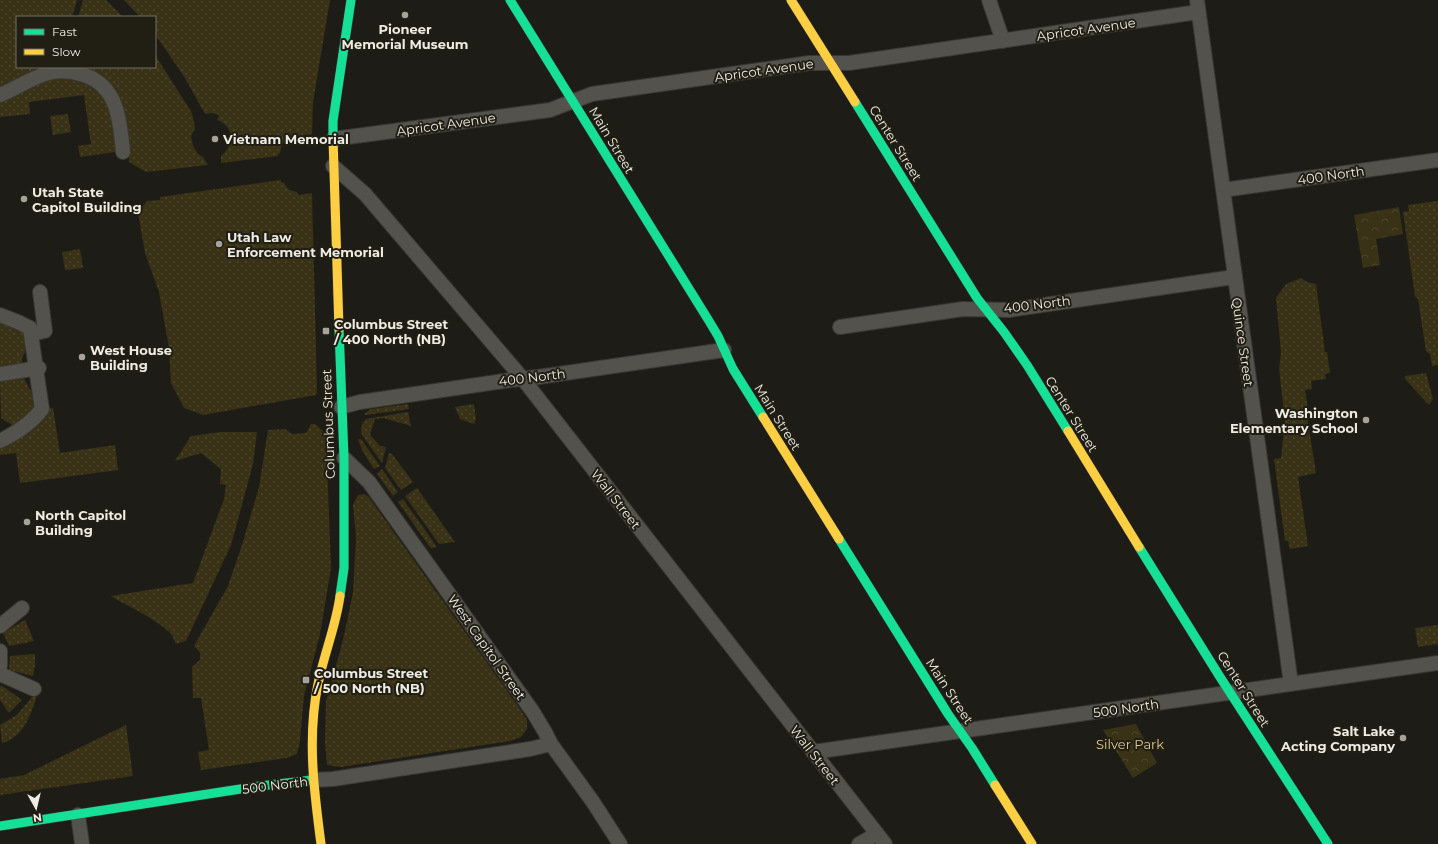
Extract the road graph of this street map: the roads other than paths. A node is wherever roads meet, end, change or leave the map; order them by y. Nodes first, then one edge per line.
1 (351, 0) edge
2 (510, 0) edge
3 (791, 0) edge
4 (989, 0) edge
5 (1197, 6) edge
6 (1003, 41) junction
7 (830, 62) junction
8 (0, 95) edge
9 (573, 101) junction
10 (333, 139) junction
11 (123, 152) dead end
12 (1438, 160) edge
13 (334, 166) junction
14 (1223, 190) junction
15 (1234, 277) junction
16 (40, 292) dead end
17 (987, 309) junction
18 (0, 315) edge
19 (840, 328) dead end
20 (31, 334) junction
21 (724, 350) junction
22 (37, 369) junction
23 (0, 374) edge
24 (523, 378) junction
25 (341, 407) junction
26 (0, 441) edge
27 (344, 458) junction
28 (22, 608) dead end
29 (0, 626) edge
30 (0, 651) edge
31 (1438, 663) edge
32 (0, 666) edge
33 (0, 674) edge
34 (1290, 684) junction
35 (34, 689) dead end
36 (1230, 692) junction
37 (960, 731) junction
38 (551, 744) junction
39 (813, 752) junction
40 (313, 780) junction
41 (78, 815) junction
42 (0, 826) edge
43 (881, 839) edge
44 (82, 844) edge
45 (321, 844) edge
46 (620, 844) edge
47 (859, 844) edge
48 (1032, 844) edge
49 (1328, 844) edge

1 - 10 street, Columbus Street
2 - 9 street, Main Street
3 - 7 street, Center Street
4 - 6 street
5 - 6 street, Apricot Avenue
5 - 14 street, Quince Street
6 - 7 street, Apricot Avenue
7 - 9 street, Apricot Avenue
7 - 17 street, Center Street
8 - 11 street
9 - 10 street, Apricot Avenue
9 - 21 street, Main Street
10 - 13 street, Columbus Street
12 - 14 street, 400 North
13 - 24 street, Wall Street
13 - 25 street, Columbus Street
14 - 15 street, Quince Street
15 - 17 street, 400 North
15 - 34 street, Quince Street
16 - 20 street
17 - 19 street, 400 North
17 - 36 street, Center Street
18 - 20 street
20 - 22 street
21 - 24 street, 400 North
21 - 37 street, Main Street
22 - 23 street
22 - 26 street
24 - 25 street, 400 North
24 - 39 street, Wall Street
25 - 27 street, Columbus Street
27 - 38 street, West Capitol Street
27 - 40 street, Columbus Street
28 - 29 street
30 - 32 street
31 - 34 street, 500 North
33 - 35 street
34 - 36 street, 500 North
36 - 37 street, 500 North
36 - 49 street, Center Street
37 - 39 street, 500 North
37 - 48 street, Main Street
38 - 40 street, 500 North
38 - 46 street, West Capitol Street
39 - 43 street, Wall Street
40 - 41 street, 500 North
40 - 45 street, Columbus Street
41 - 42 street, 500 North
41 - 44 street
43 - 47 street

